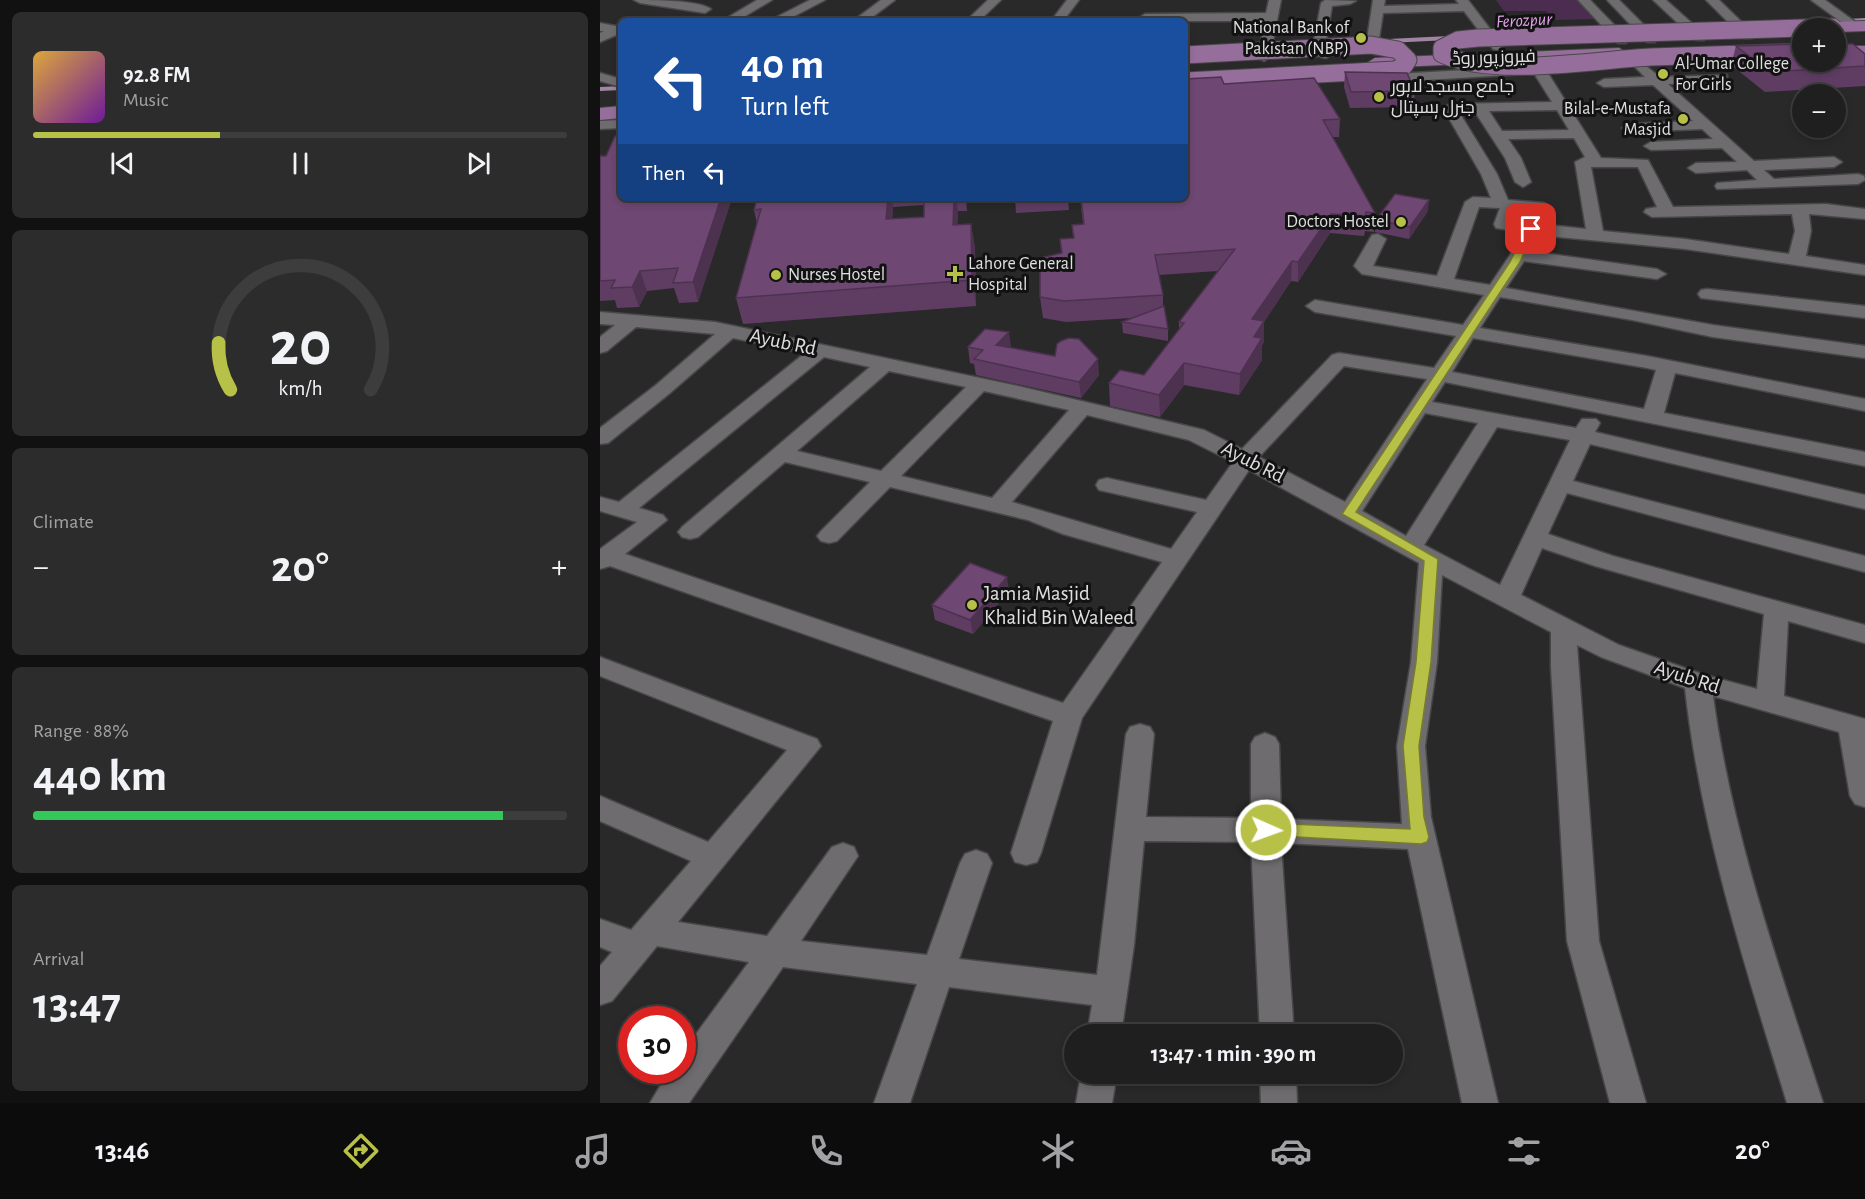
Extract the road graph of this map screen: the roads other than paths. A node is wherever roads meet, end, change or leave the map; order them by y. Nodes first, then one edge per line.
1 (640, 0) edge
2 (766, 0) edge
3 (819, 0) edge
4 (889, 0) edge
5 (995, 0) edge
6 (1073, 0) edge
7 (1275, 0) edge
8 (1584, 0) edge
9 (1612, 0) edge
10 (1659, 0) edge
11 (1712, 0) edge
12 (1817, 0) edge
13 (1350, 1) edge
14 (1465, 4) edge
15 (1378, 5) edge
16 (1270, 17) junction
17 (687, 18) edge
18 (733, 18) edge
19 (781, 18) edge
20 (863, 18) edge
21 (975, 18) edge
22 (1059, 18) edge
23 (1145, 18) dead end
24 (600, 27) edge
25 (1862, 28) edge
26 (1846, 29) edge
27 (618, 30) edge
28 (618, 30) edge
29 (1792, 31) edge
30 (1792, 34) edge
31 (1748, 35) junction
32 (1701, 37) junction
33 (600, 38) edge
34 (1651, 39) junction
35 (1622, 40) junction
36 (1846, 45) edge
37 (1865, 45) edge
38 (1497, 46) junction
39 (1792, 46) edge
40 (1323, 48) junction
41 (1188, 49) edge
42 (1265, 51) junction
43 (1378, 51) junction
44 (1846, 51) edge
45 (1865, 51) edge
46 (1792, 52) edge
47 (1188, 55) edge
48 (1865, 56) edge
49 (1792, 57) edge
50 (1846, 57) edge
51 (1188, 62) edge
52 (1638, 64) junction
53 (1539, 70) junction
54 (1188, 74) edge
55 (600, 77) edge
56 (1722, 78) dead end
57 (1188, 81) edge
58 (1657, 81) junction
59 (1604, 83) dead end
60 (614, 89) edge
61 (1188, 89) edge
62 (1654, 97) dead end
63 (1675, 97) junction
64 (1559, 106) junction
65 (1479, 107) junction
66 (618, 112) edge
67 (600, 114) edge
68 (618, 124) edge
69 (600, 125) edge
70 (1707, 125) junction
71 (1629, 128) dead end
72 (1577, 134) junction
73 (1500, 135) junction
74 (1727, 143) junction
75 (1651, 146) dead end
76 (1595, 161) junction
77 (1834, 162) dead end
78 (1752, 166) junction
79 (1696, 168) dead end
80 (1858, 179) dead end
81 (1523, 182) dead end
82 (1770, 183) junction
83 (1723, 186) dead end
84 (1504, 204) junction
85 (1544, 208) dead end
86 (1800, 211) junction
87 (1865, 214) edge
88 (1531, 229) junction
89 (1596, 236) junction
90 (1378, 239) dead end
91 (1519, 255) junction
92 (1796, 260) junction
93 (1865, 270) edge
94 (1657, 274) dead end
95 (1444, 282) junction
96 (1496, 290) junction
97 (1707, 294) dead end
98 (1315, 306) dead end
99 (1865, 312) edge
100 (600, 318) edge
101 (631, 321) junction
102 (729, 331) junction
103 (1470, 331) junction
104 (600, 347) edge
105 (820, 350) junction
106 (1865, 352) edge
107 (885, 364) junction
108 (1667, 366) junction
109 (1441, 376) junction
110 (980, 384) junction
111 (1865, 405) edge
112 (1419, 406) junction
113 (1594, 406) junction
114 (1082, 408) junction
115 (1652, 418) junction
116 (1491, 420) junction
117 (1584, 436) junction
118 (600, 438) edge
119 (780, 454) junction
120 (1246, 458) junction
121 (1865, 459) edge
122 (888, 478) junction
123 (1107, 484) dead end
124 (1561, 485) junction
125 (1865, 502) edge
126 (600, 504) edge
127 (998, 505) junction
128 (1212, 508) junction
129 (622, 510) junction
130 (1348, 514) junction
131 (690, 532) dead end
132 (829, 536) dead end
133 (1535, 538) junction
134 (1421, 554) junction
135 (603, 558) edge
136 (1177, 558) junction
137 (1865, 564) edge
138 (1506, 599) junction
139 (1777, 609) junction
140 (1564, 629) junction
141 (1865, 634) edge
142 (600, 666) edge
143 (1698, 682) junction
144 (1770, 703) junction
145 (1069, 716) junction
146 (1858, 727) edge
147 (1140, 734) dead end
148 (1265, 744) dead end
149 (1865, 795) edge
150 (600, 808) edge
151 (1130, 829) junction
152 (1266, 830) junction
153 (1421, 837) junction
154 (1026, 853) dead end
155 (843, 856) dead end
156 (712, 857) junction
157 (976, 863) dead end
158 (600, 933) edge
159 (644, 939) junction
160 (775, 952) junction
161 (937, 971) junction
162 (600, 990) edge
163 (1111, 992) junction
164 (1106, 1024) edge
165 (1276, 1024) edge
166 (1097, 1084) edge
167 (1278, 1084) edge
168 (668, 1103) edge
169 (892, 1103) edge
170 (1094, 1103) edge
171 (1279, 1103) edge
172 (1480, 1103) edge
173 (1628, 1103) edge
174 (1805, 1103) edge

1 - 17 street
2 - 18 street
3 - 19 street
4 - 20 street
5 - 21 street
6 - 22 street
7 - 16 street
8 - 35 street
9 - 34 street
10 - 32 street
11 - 31 street
12 - 25 street
13 - 40 street
14 - 15 street
14 - 38 street
15 - 43 street
16 - 23 street
16 - 42 street
24 - 27 street
25 - 26 main road
28 - 33 street
29 - 46 main road, bridge
30 - 31 main road, فیروزپور روڈ
31 - 32 main road, فیروزپور روڈ
32 - 34 main road, فیروزپور روڈ
34 - 35 main road, فیروزپور روڈ
35 - 38 main road, فیروزپور روڈ
36 - 37 main road
38 - 43 main road, فیروزپور روڈ
39 - 54 main road, فیروزپور روڈ
40 - 42 main road, فیروزپور روڈ
40 - 43 main road, فیروزپور روڈ
41 - 42 street
42 - 51 main road, فیروزپور روڈ
44 - 45 main road
47 - 57 main road, bridge
48 - 50 street
49 - 52 street
52 - 53 street
52 - 58 street
53 - 61 street
53 - 64 street
55 - 60 street
56 - 58 street
58 - 59 street
58 - 63 street
62 - 63 street
63 - 70 street
64 - 65 street
64 - 72 street
65 - 73 street
65 - 84 street
66 - 67 main road
68 - 69 street
70 - 71 street
70 - 74 street
72 - 73 street
72 - 76 street
73 - 81 street
74 - 75 street
74 - 78 street
76 - 86 street
76 - 89 street
77 - 78 street
78 - 79 street
78 - 82 street
80 - 82 street
82 - 83 street
84 - 85 street
84 - 88 street
84 - 95 street
86 - 87 street
86 - 92 street
88 - 89 street
88 - 91 street
89 - 92 street
90 - 95 street
91 - 94 street
91 - 96 street
92 - 93 street
95 - 96 street
96 - 103 street
96 - 106 street
97 - 99 street
98 - 103 street
100 - 101 street, Ayub Rd
101 - 102 street, Ayub Rd
101 - 104 street
102 - 105 street, Ayub Rd
102 - 118 street
103 - 108 street
103 - 109 street
105 - 107 street, Ayub Rd
105 - 129 street
107 - 110 street, Ayub Rd
107 - 119 street
108 - 111 street
108 - 115 street
109 - 112 street
109 - 113 street
109 - 120 street
110 - 114 street, Ayub Rd
110 - 122 street
112 - 116 street
112 - 130 street
113 - 115 street
113 - 117 street
114 - 120 street, Ayub Rd
114 - 127 street
115 - 121 street
116 - 117 street
116 - 134 street
117 - 124 street
117 - 125 street
119 - 122 street
119 - 131 street
120 - 128 street
120 - 130 street, Ayub Rd
122 - 127 street
122 - 132 street
123 - 128 street
124 - 133 street
124 - 137 street
126 - 129 street
127 - 136 street
128 - 136 street
129 - 135 street
130 - 134 street, Ayub Rd
133 - 138 street
133 - 139 street
134 - 138 street, Ayub Rd
134 - 153 street
135 - 145 street
136 - 145 street
138 - 140 street, Ayub Rd
139 - 141 street
139 - 144 street
140 - 143 street, Ayub Rd
140 - 173 street
142 - 156 street
143 - 144 street, Ayub Rd
143 - 174 street
144 - 146 street, Ayub Rd
145 - 154 street
146 - 149 street
147 - 151 street
148 - 152 street
150 - 156 street
151 - 152 street
151 - 163 street
152 - 153 street
152 - 165 street
153 - 172 street
155 - 160 street
156 - 159 street
157 - 161 street
158 - 159 street
159 - 160 street
159 - 162 street
160 - 161 street
160 - 168 street
161 - 163 street
161 - 169 street
163 - 164 street
166 - 170 street
167 - 171 street

